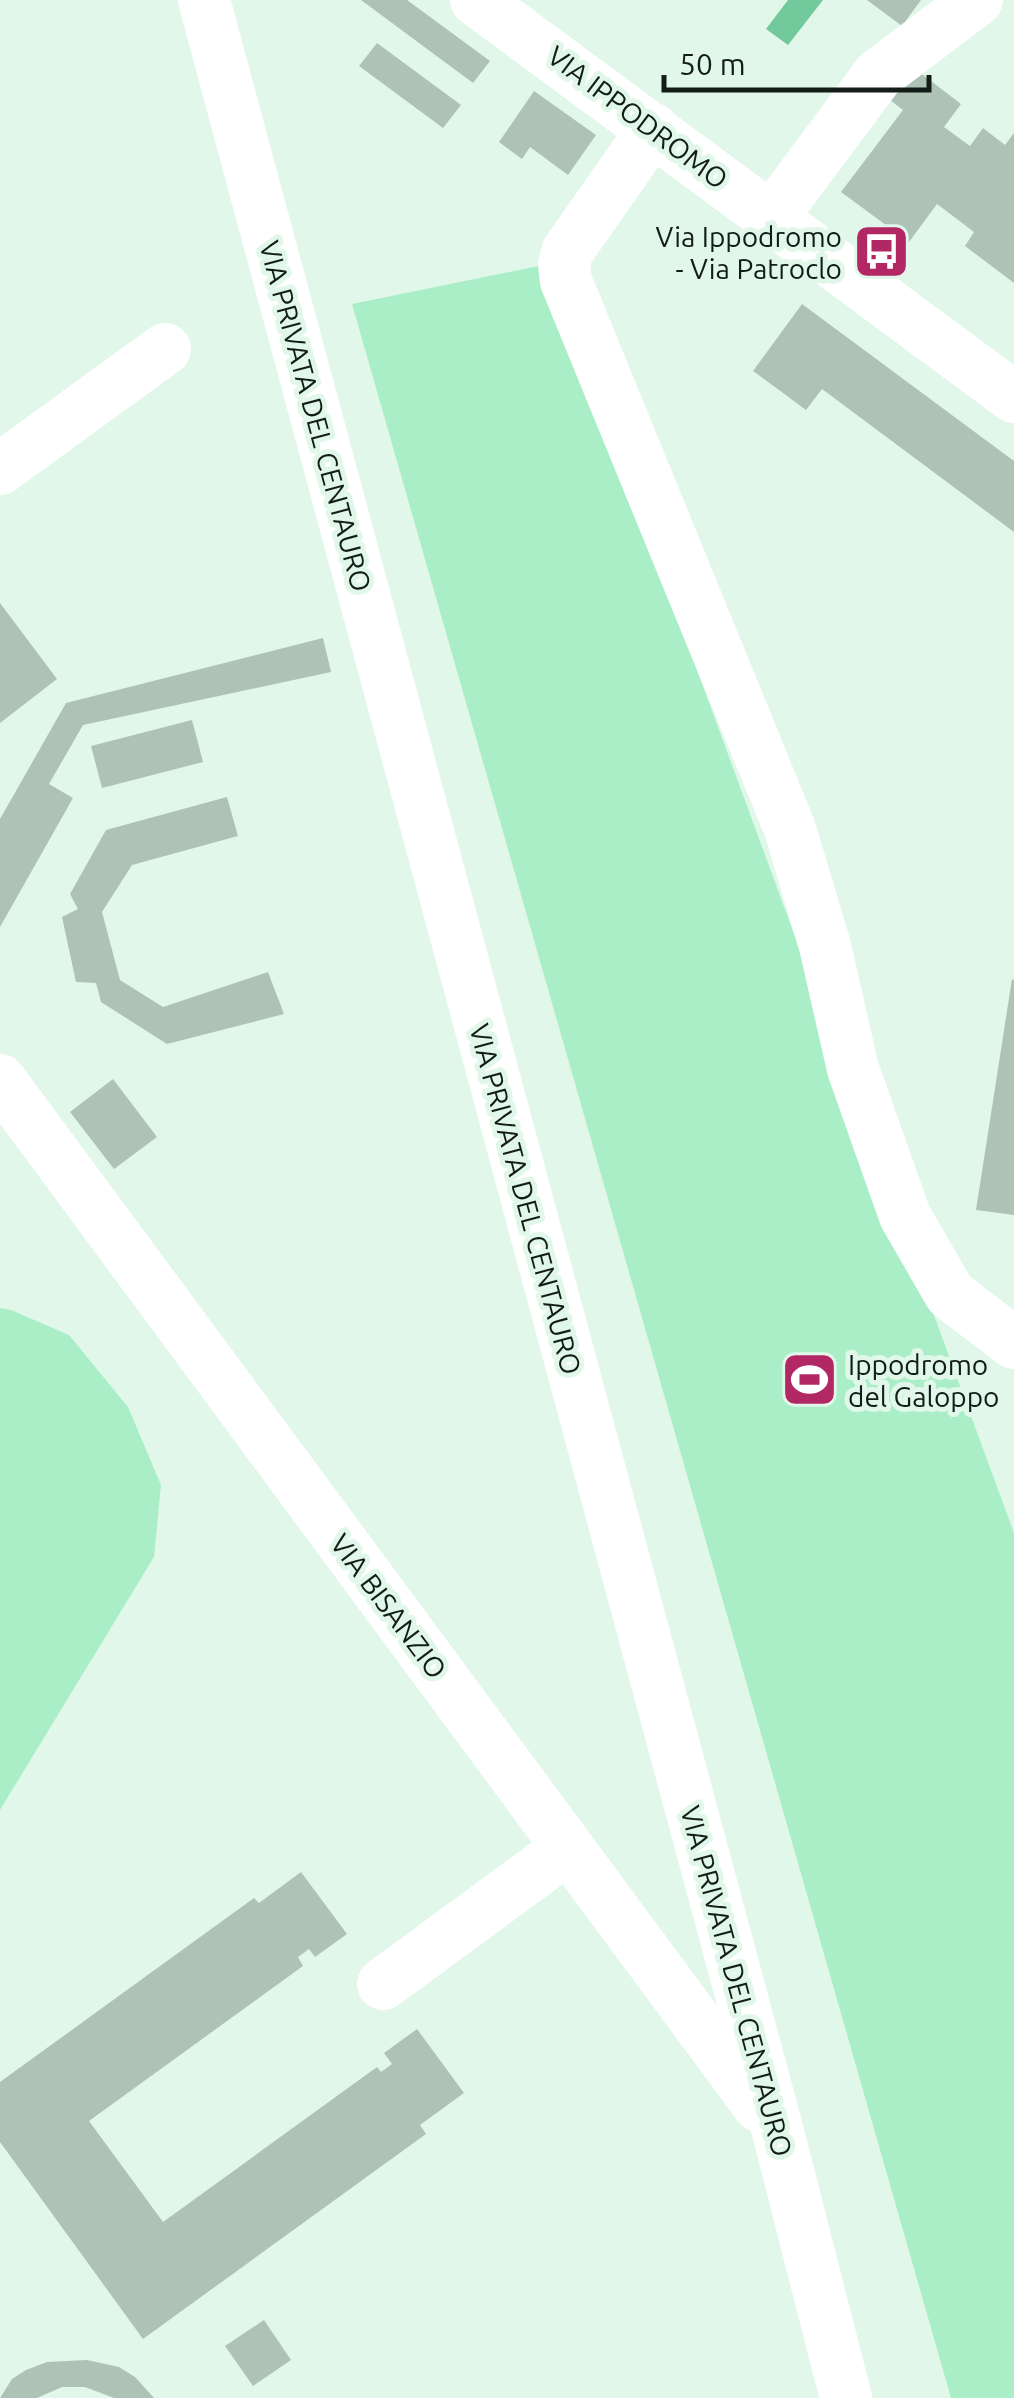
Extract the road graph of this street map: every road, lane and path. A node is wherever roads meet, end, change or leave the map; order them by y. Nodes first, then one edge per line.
1 (204, 0) edge
2 (979, 0) edge
3 (487, 6) edge
4 (1014, 25) edge
5 (654, 129) junction
6 (772, 217) junction
7 (164, 348) dead end
8 (1014, 397) edge
9 (0, 469) edge
10 (0, 1080) edge
11 (1014, 1343) edge
12 (568, 1848) junction
13 (383, 1984) dead end
14 (778, 2132) junction
15 (846, 2398) edge

1 - 14 street, VIA PRIVATA DEL CENTAURO
2 - 4 street
2 - 6 street
3 - 5 street, VIA IPPODROMO
5 - 6 street, VIA IPPODROMO
5 - 11 street
6 - 8 street, VIA IPPODROMO
7 - 9 street
10 - 12 street, VIA BISANZIO
12 - 13 street
12 - 14 street, VIA BISANZIO
14 - 15 street, VIA PRIVATA DEL CENTAURO

